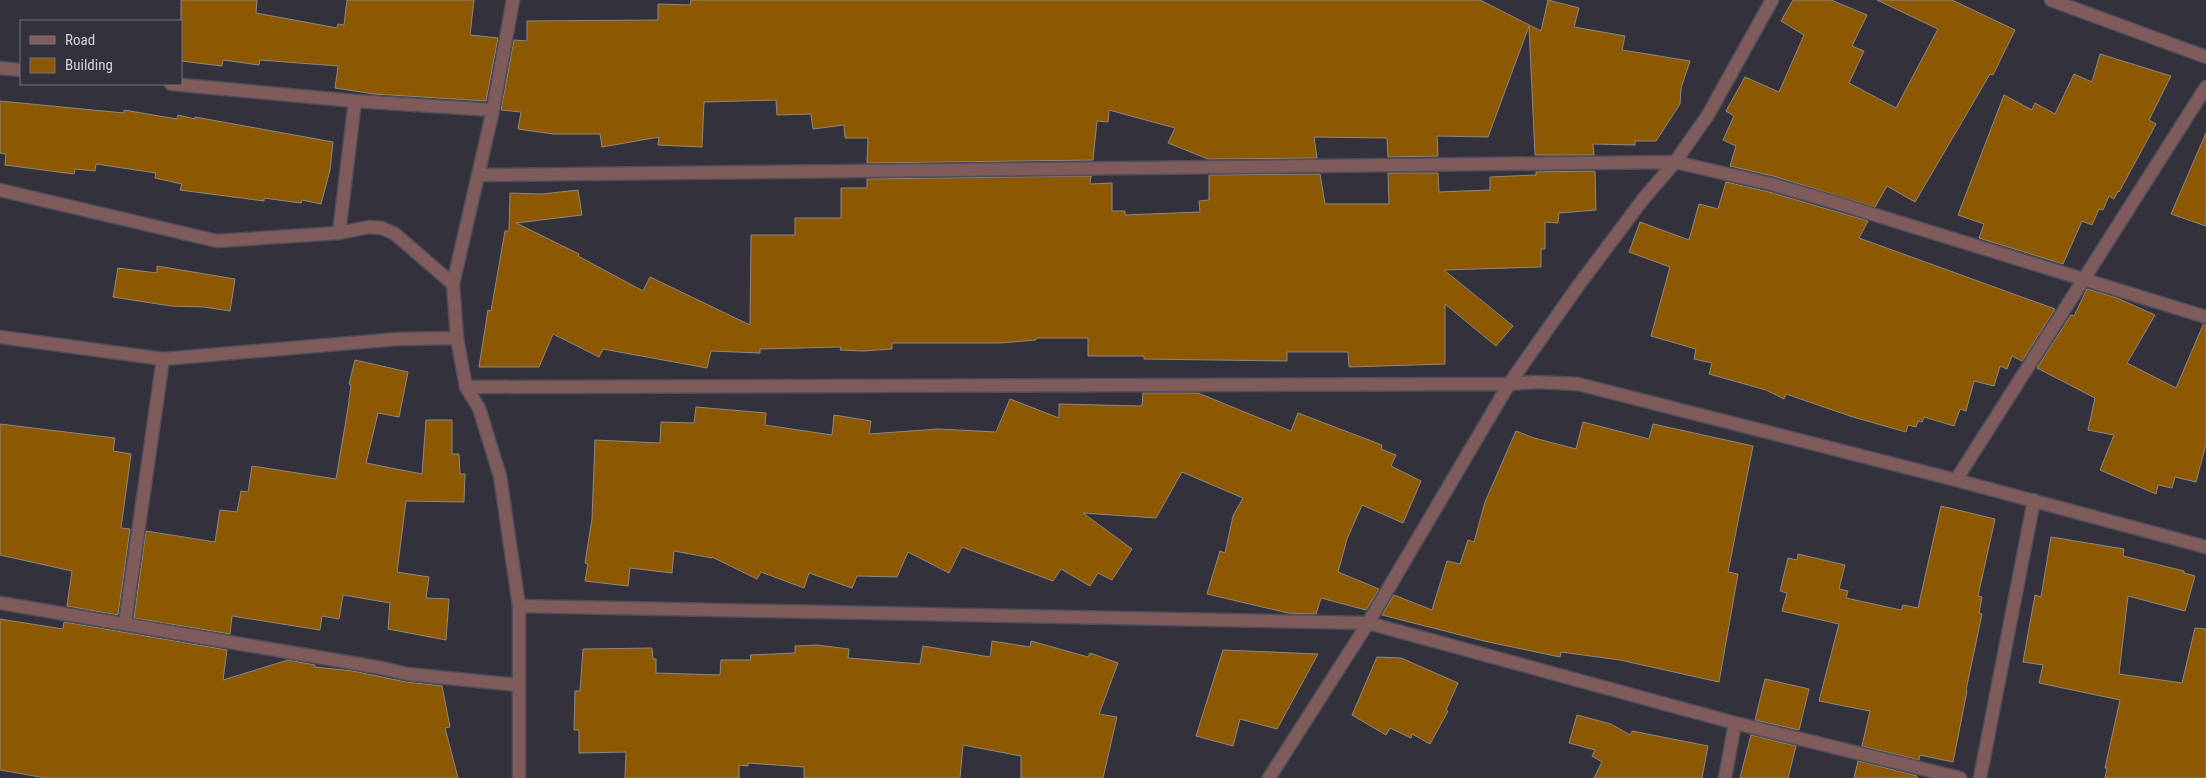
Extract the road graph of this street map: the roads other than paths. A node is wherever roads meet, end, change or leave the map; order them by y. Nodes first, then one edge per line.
1 (513, 0) edge
2 (1772, 0) edge
3 (2051, 0) edge
4 (2206, 57) edge
5 (0, 68) edge
6 (20, 70) edge
7 (181, 85) edge
8 (2206, 88) edge
9 (355, 101) junction
10 (493, 110) junction
11 (1675, 162) junction
12 (478, 175) junction
13 (0, 190) edge
14 (339, 233) junction
15 (2082, 279) junction
16 (453, 284) junction
17 (2206, 317) edge
18 (0, 337) edge
19 (457, 338) junction
20 (163, 359) junction
21 (1509, 384) junction
22 (466, 387) junction
23 (1956, 480) junction
24 (2034, 500) junction
25 (2206, 547) edge
26 (0, 602) edge
27 (519, 606) junction
28 (125, 623) junction
29 (1368, 624) junction
30 (518, 686) junction
31 (1735, 723) junction
32 (519, 778) edge
33 (1269, 778) edge
34 (1725, 778) edge
35 (1960, 778) edge
36 (1980, 778) edge

1 - 10 street
2 - 11 street
3 - 4 street
5 - 6 street
7 - 9 street
8 - 15 street
9 - 10 street
9 - 14 street
10 - 12 street
11 - 12 street
11 - 15 street
11 - 21 street
12 - 16 street
13 - 14 street
14 - 16 street
15 - 17 street
15 - 23 street
16 - 19 street
18 - 20 street
19 - 20 street
19 - 22 street
20 - 28 street
21 - 22 street
21 - 23 street
21 - 29 street
22 - 27 street
23 - 24 street
24 - 25 street
24 - 36 street
26 - 28 street
27 - 29 street
27 - 30 street
28 - 30 street
29 - 31 street
29 - 33 street
30 - 32 street
31 - 34 street
31 - 35 street

